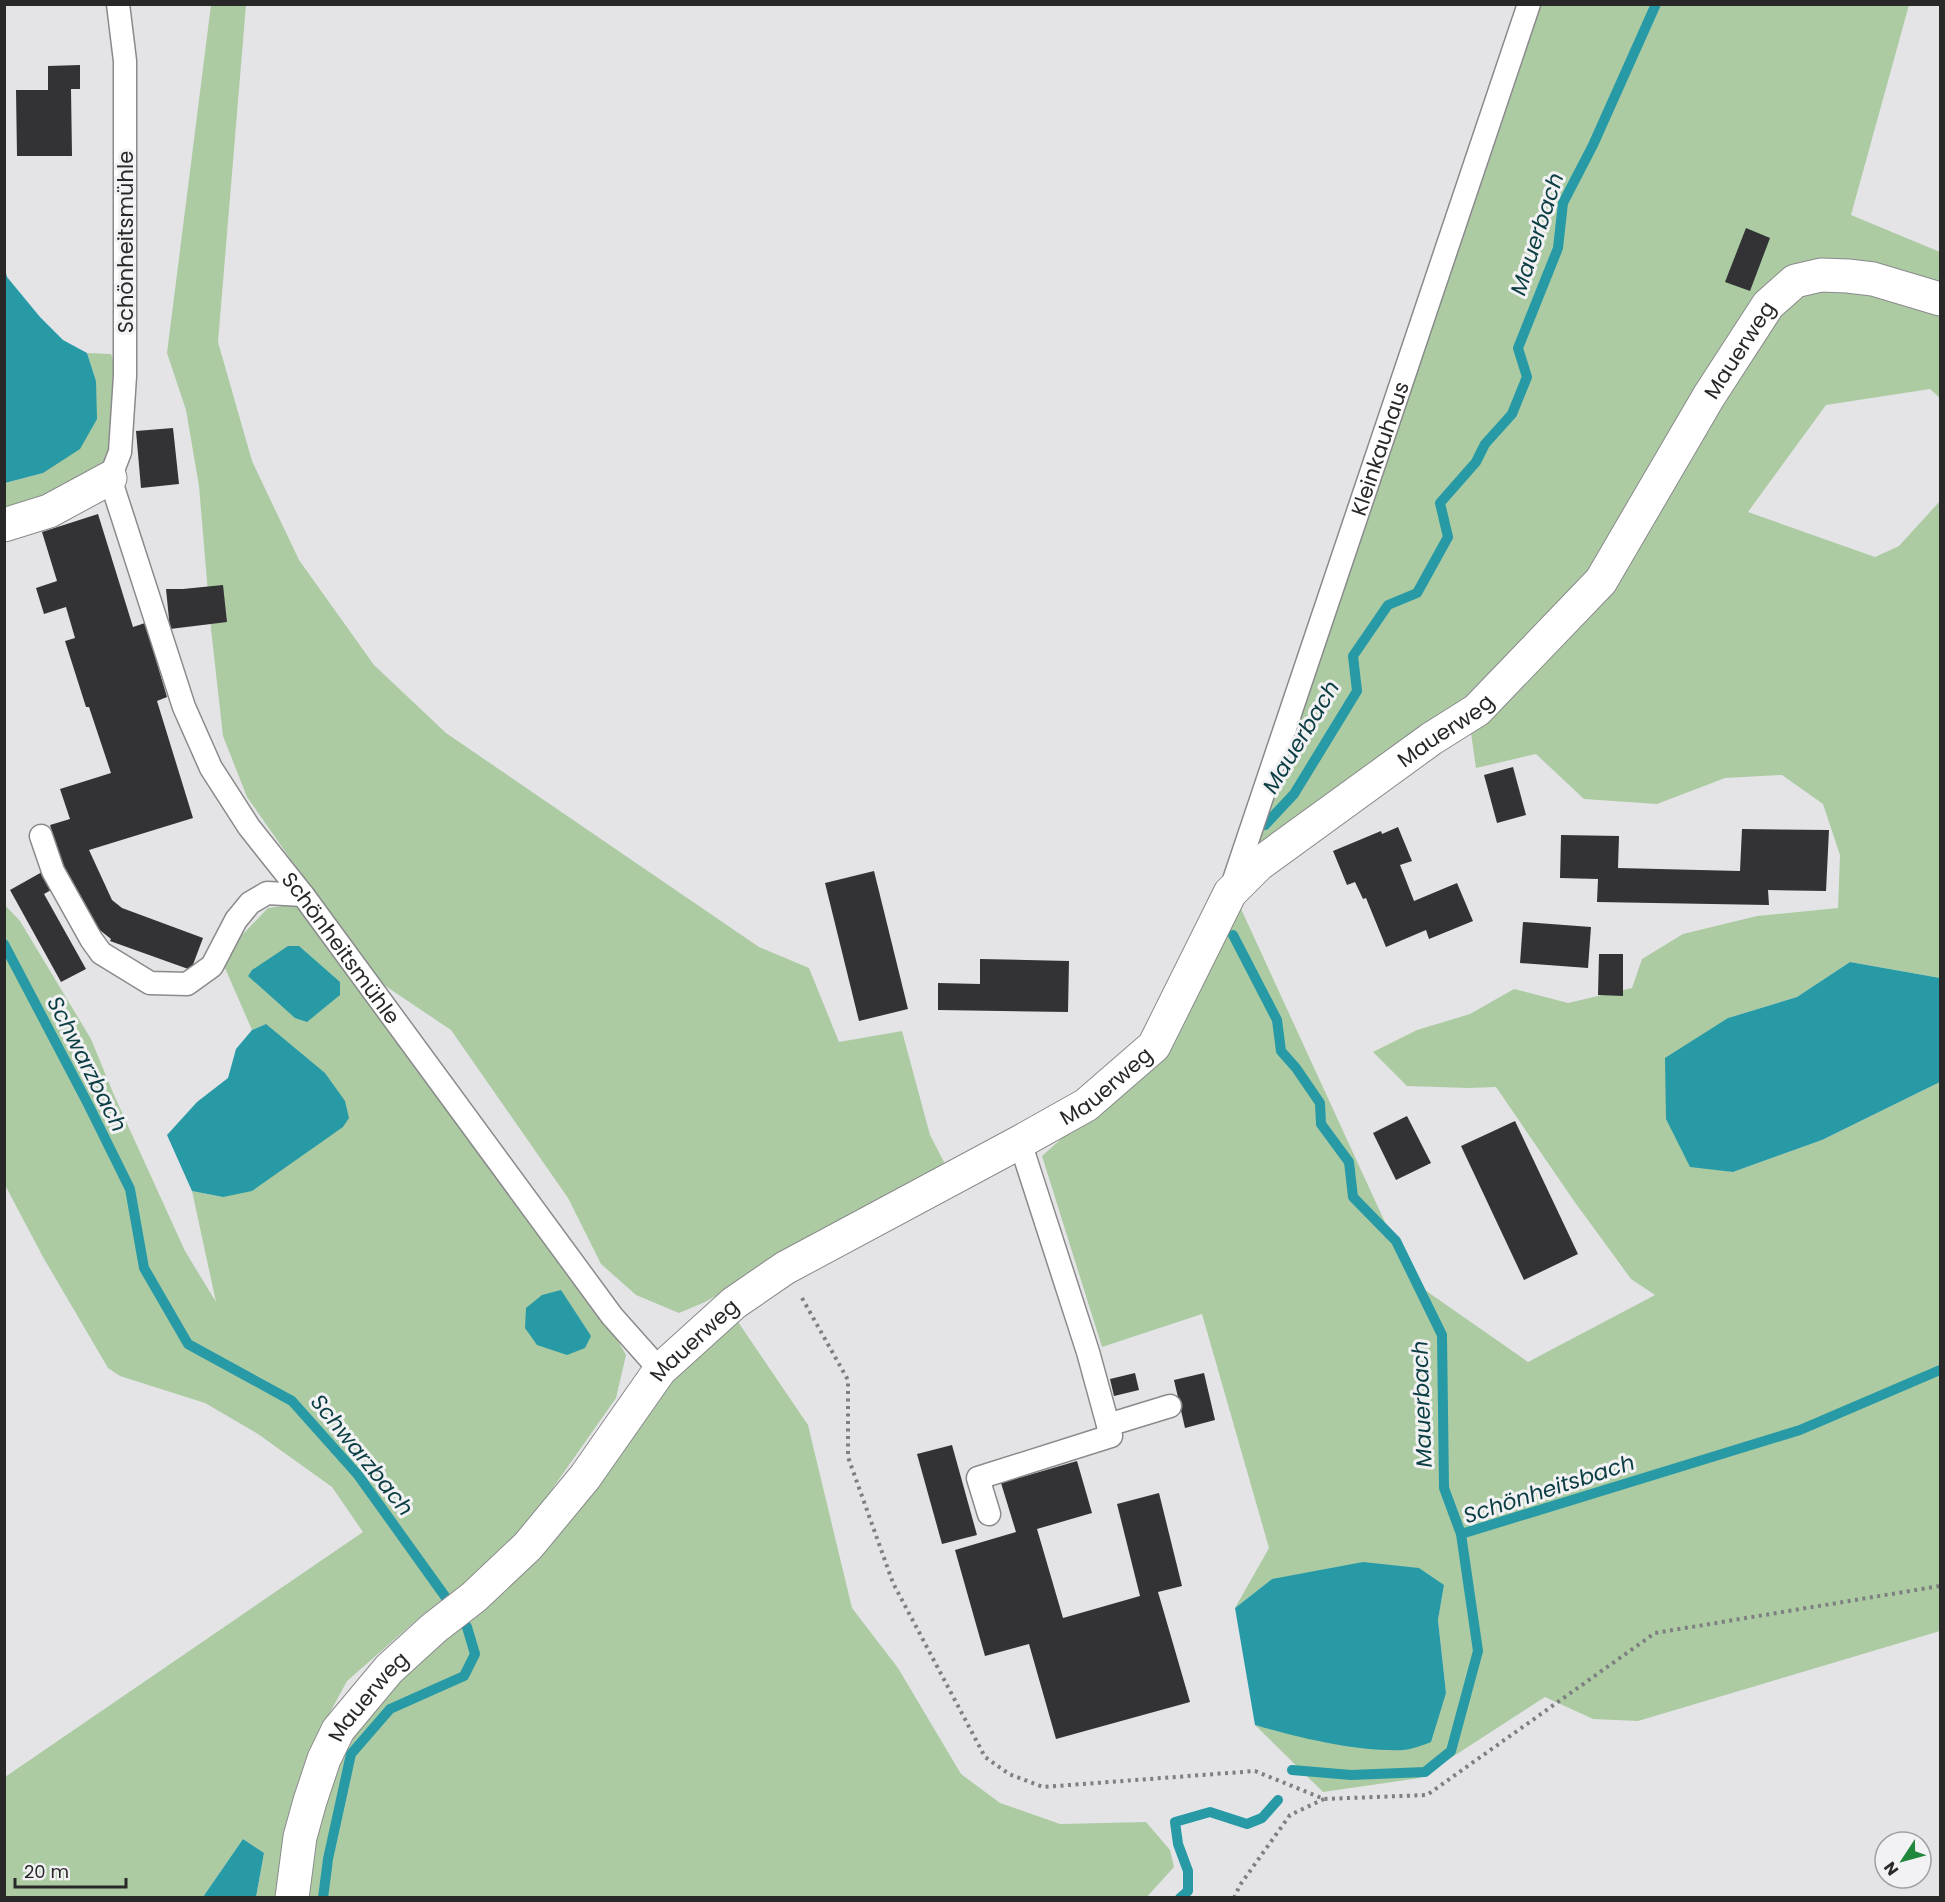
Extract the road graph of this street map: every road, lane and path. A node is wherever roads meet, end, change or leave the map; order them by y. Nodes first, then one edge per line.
1 (118, 4) edge
2 (1529, 4) edge
3 (1941, 299) edge
4 (110, 478) junction
5 (4, 525) edge
6 (41, 836) dead end
7 (1230, 893) junction
8 (303, 895) junction
9 (1020, 1142) junction
10 (785, 1268) junction
11 (660, 1371) junction
12 (1170, 1406) dead end
13 (1108, 1425) junction
14 (989, 1514) dead end
15 (1941, 1586) edge
16 (1324, 1799) junction
17 (292, 1898) edge
18 (1234, 1898) edge

1 - 4 lane, Schönheitsmühle
2 - 7 lane, Kleinkauhaus
3 - 7 street, Mauerweg
4 - 5 street
4 - 8 lane, Schönheitsmühle
6 - 8 lane
7 - 9 street, Mauerweg
8 - 11 lane, Schönheitsmühle
9 - 10 street, Mauerweg
9 - 13 lane
10 - 11 street, Mauerweg
10 - 16 path
11 - 17 street, Mauerweg
12 - 13 lane
13 - 14 lane
15 - 16 path
16 - 18 path

